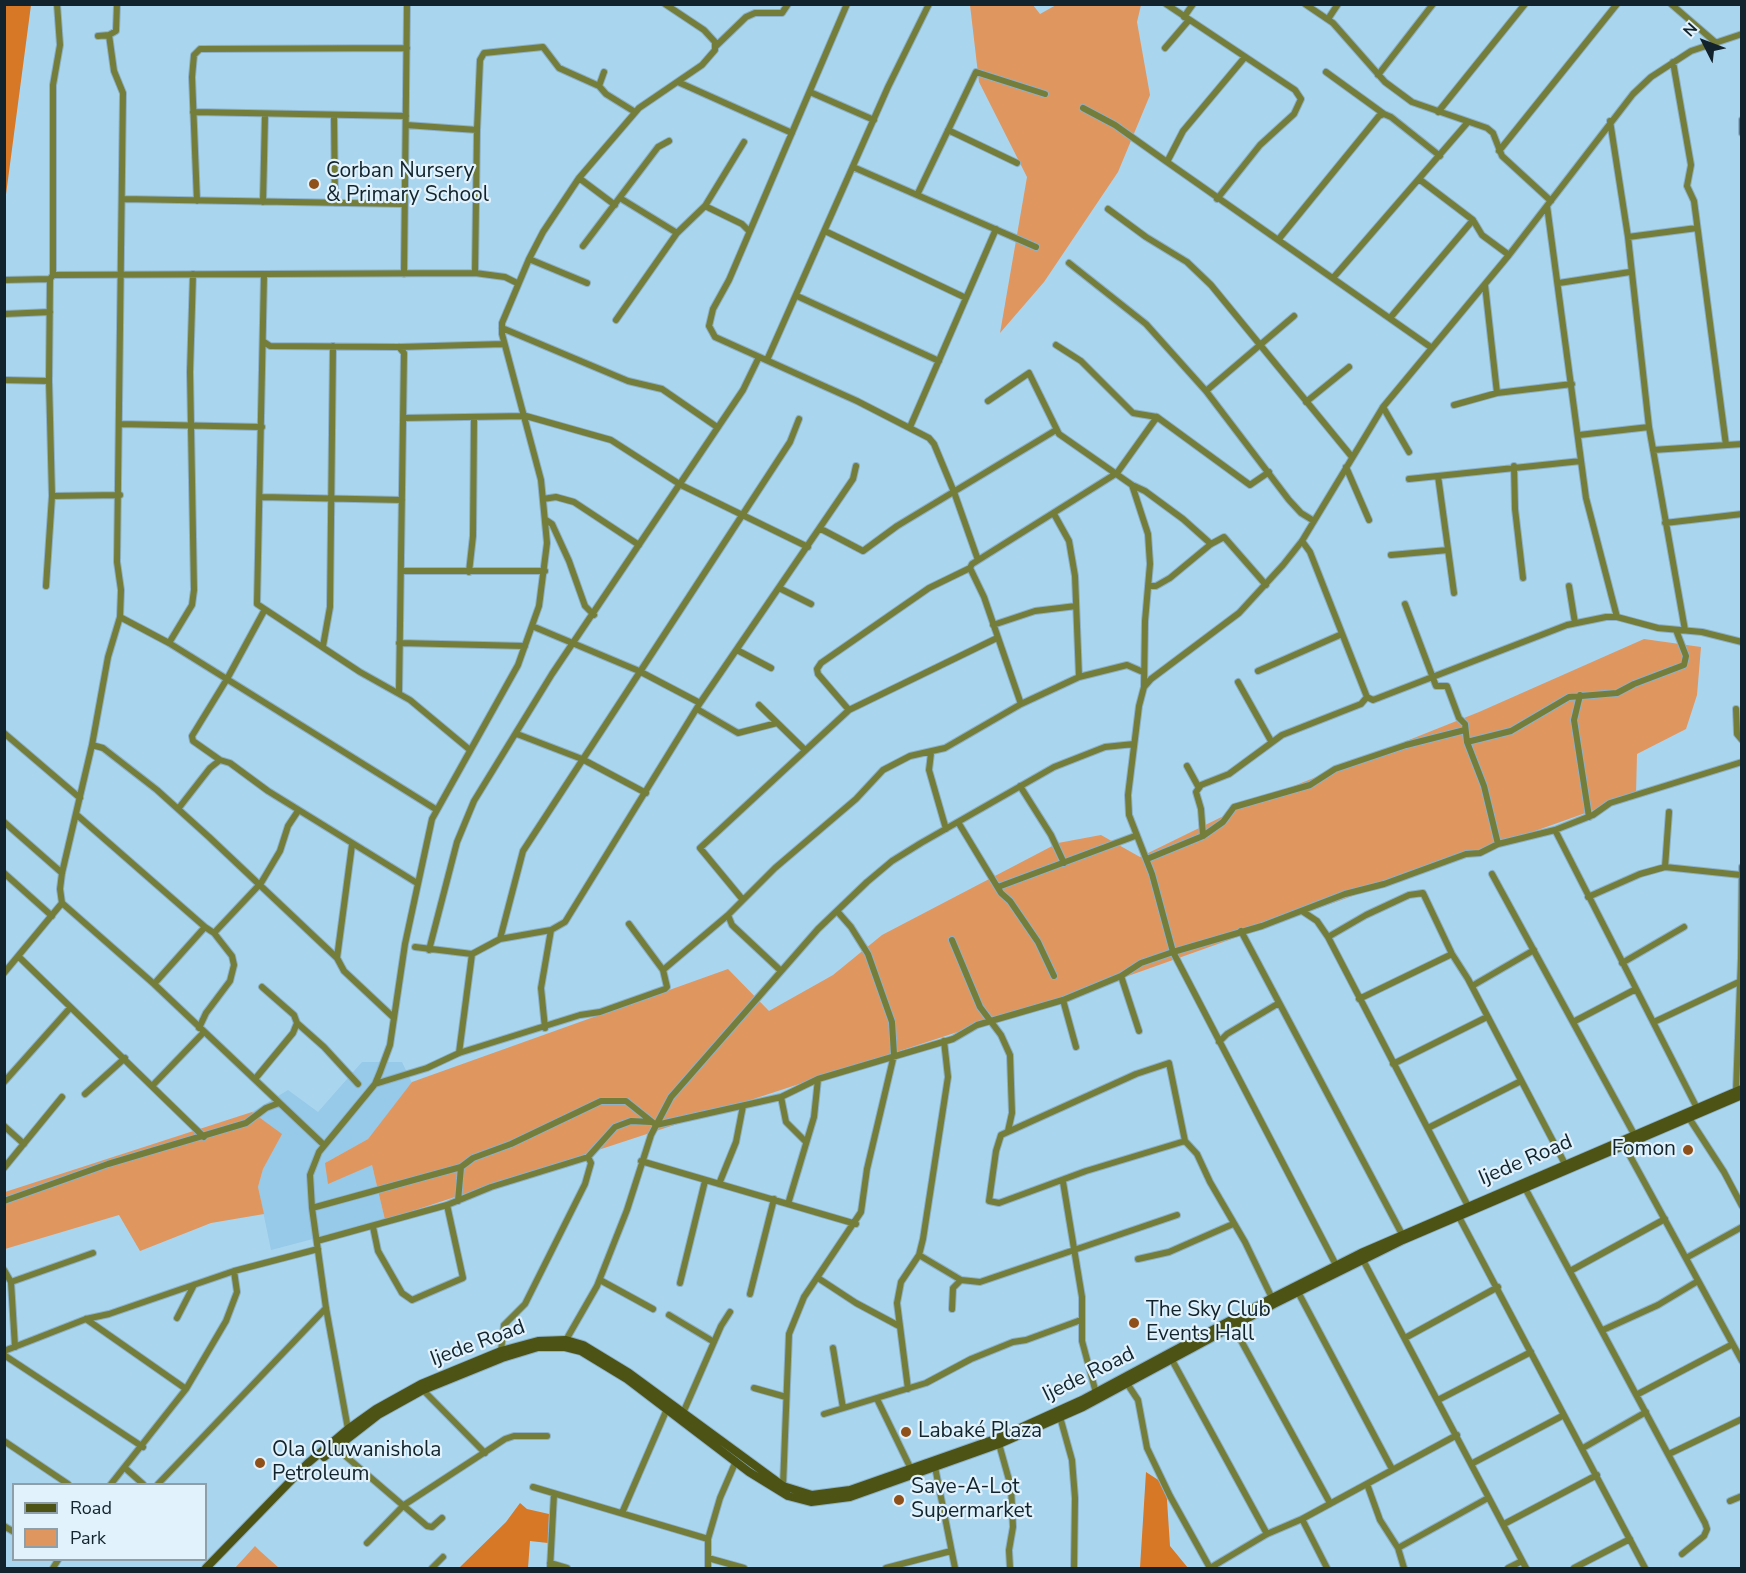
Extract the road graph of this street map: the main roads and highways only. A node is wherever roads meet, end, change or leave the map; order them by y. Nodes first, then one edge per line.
1 (1740, 1092) edge
2 (1403, 1237) junction
3 (206, 1569) edge
4 (214, 1569) edge

1 - 2 main road, Ijede Road
1 - 2 main road, Ijede Road
2 - 3 main road, Ijede Road
2 - 4 main road, Ijede Road

